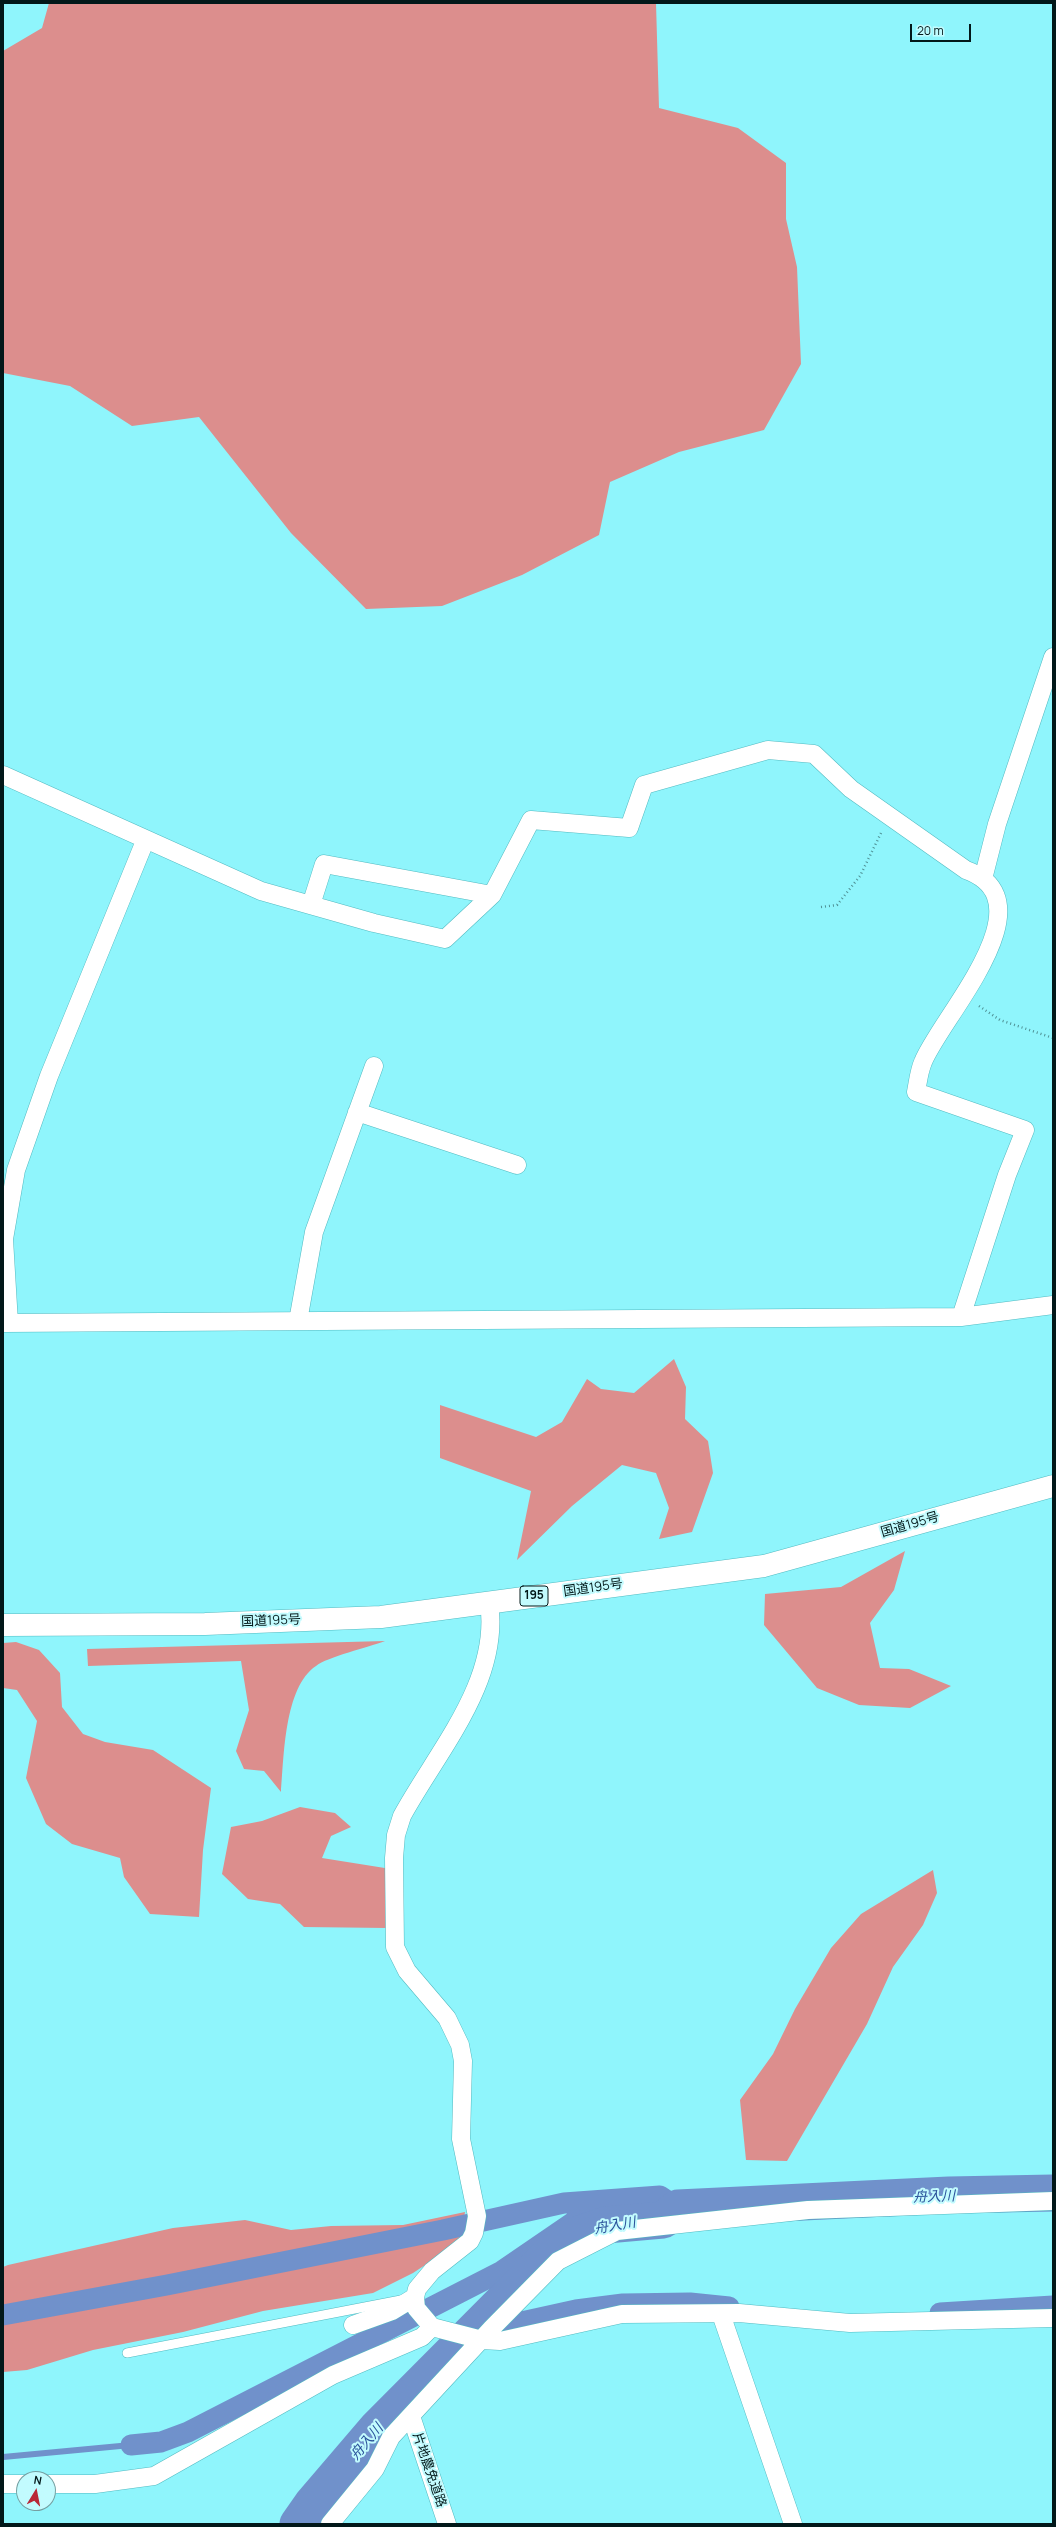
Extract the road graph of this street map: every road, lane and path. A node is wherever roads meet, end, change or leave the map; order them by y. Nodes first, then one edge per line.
1 (1053, 657) edge
2 (3, 775) edge
3 (889, 816) junction
4 (145, 841) junction
5 (983, 879) junction
6 (492, 895) junction
7 (311, 905) junction
8 (821, 907) dead end
9 (964, 996) junction
10 (1053, 1038) edge
11 (374, 1066) dead end
12 (357, 1112) junction
13 (517, 1165) dead end
14 (1053, 1305) edge
15 (961, 1317) junction
16 (298, 1321) junction
17 (6, 1323) edge
18 (1053, 1486) edge
19 (489, 1602) junction
20 (3, 1625) edge
21 (1053, 2201) edge
22 (416, 2302) junction
23 (721, 2314) junction
24 (1053, 2318) edge
25 (353, 2325) dead end
26 (431, 2326) junction
27 (473, 2337) junction
28 (127, 2353) dead end
29 (411, 2416) junction
30 (3, 2484) edge
31 (16, 2484) edge
32 (56, 2484) edge
33 (330, 2524) edge
34 (448, 2524) edge
35 (793, 2524) edge

1 - 5 street
2 - 4 street
3 - 5 street
3 - 6 street
3 - 8 path
4 - 7 street
4 - 17 street
5 - 9 street
6 - 7 street
6 - 7 street
9 - 10 path
9 - 15 street
11 - 12 street
12 - 13 street
12 - 16 street
14 - 15 street
15 - 16 street
16 - 17 street
18 - 19 highway, 国道195号 / 195
19 - 20 highway, 国道195号 / 195
19 - 22 street
21 - 27 street
22 - 25 street
22 - 26 street
22 - 28 lane
23 - 24 street
23 - 27 street
23 - 35 street
26 - 27 street
26 - 32 street
27 - 29 street
29 - 33 street
29 - 34 street, 片地農免道路
30 - 31 street

